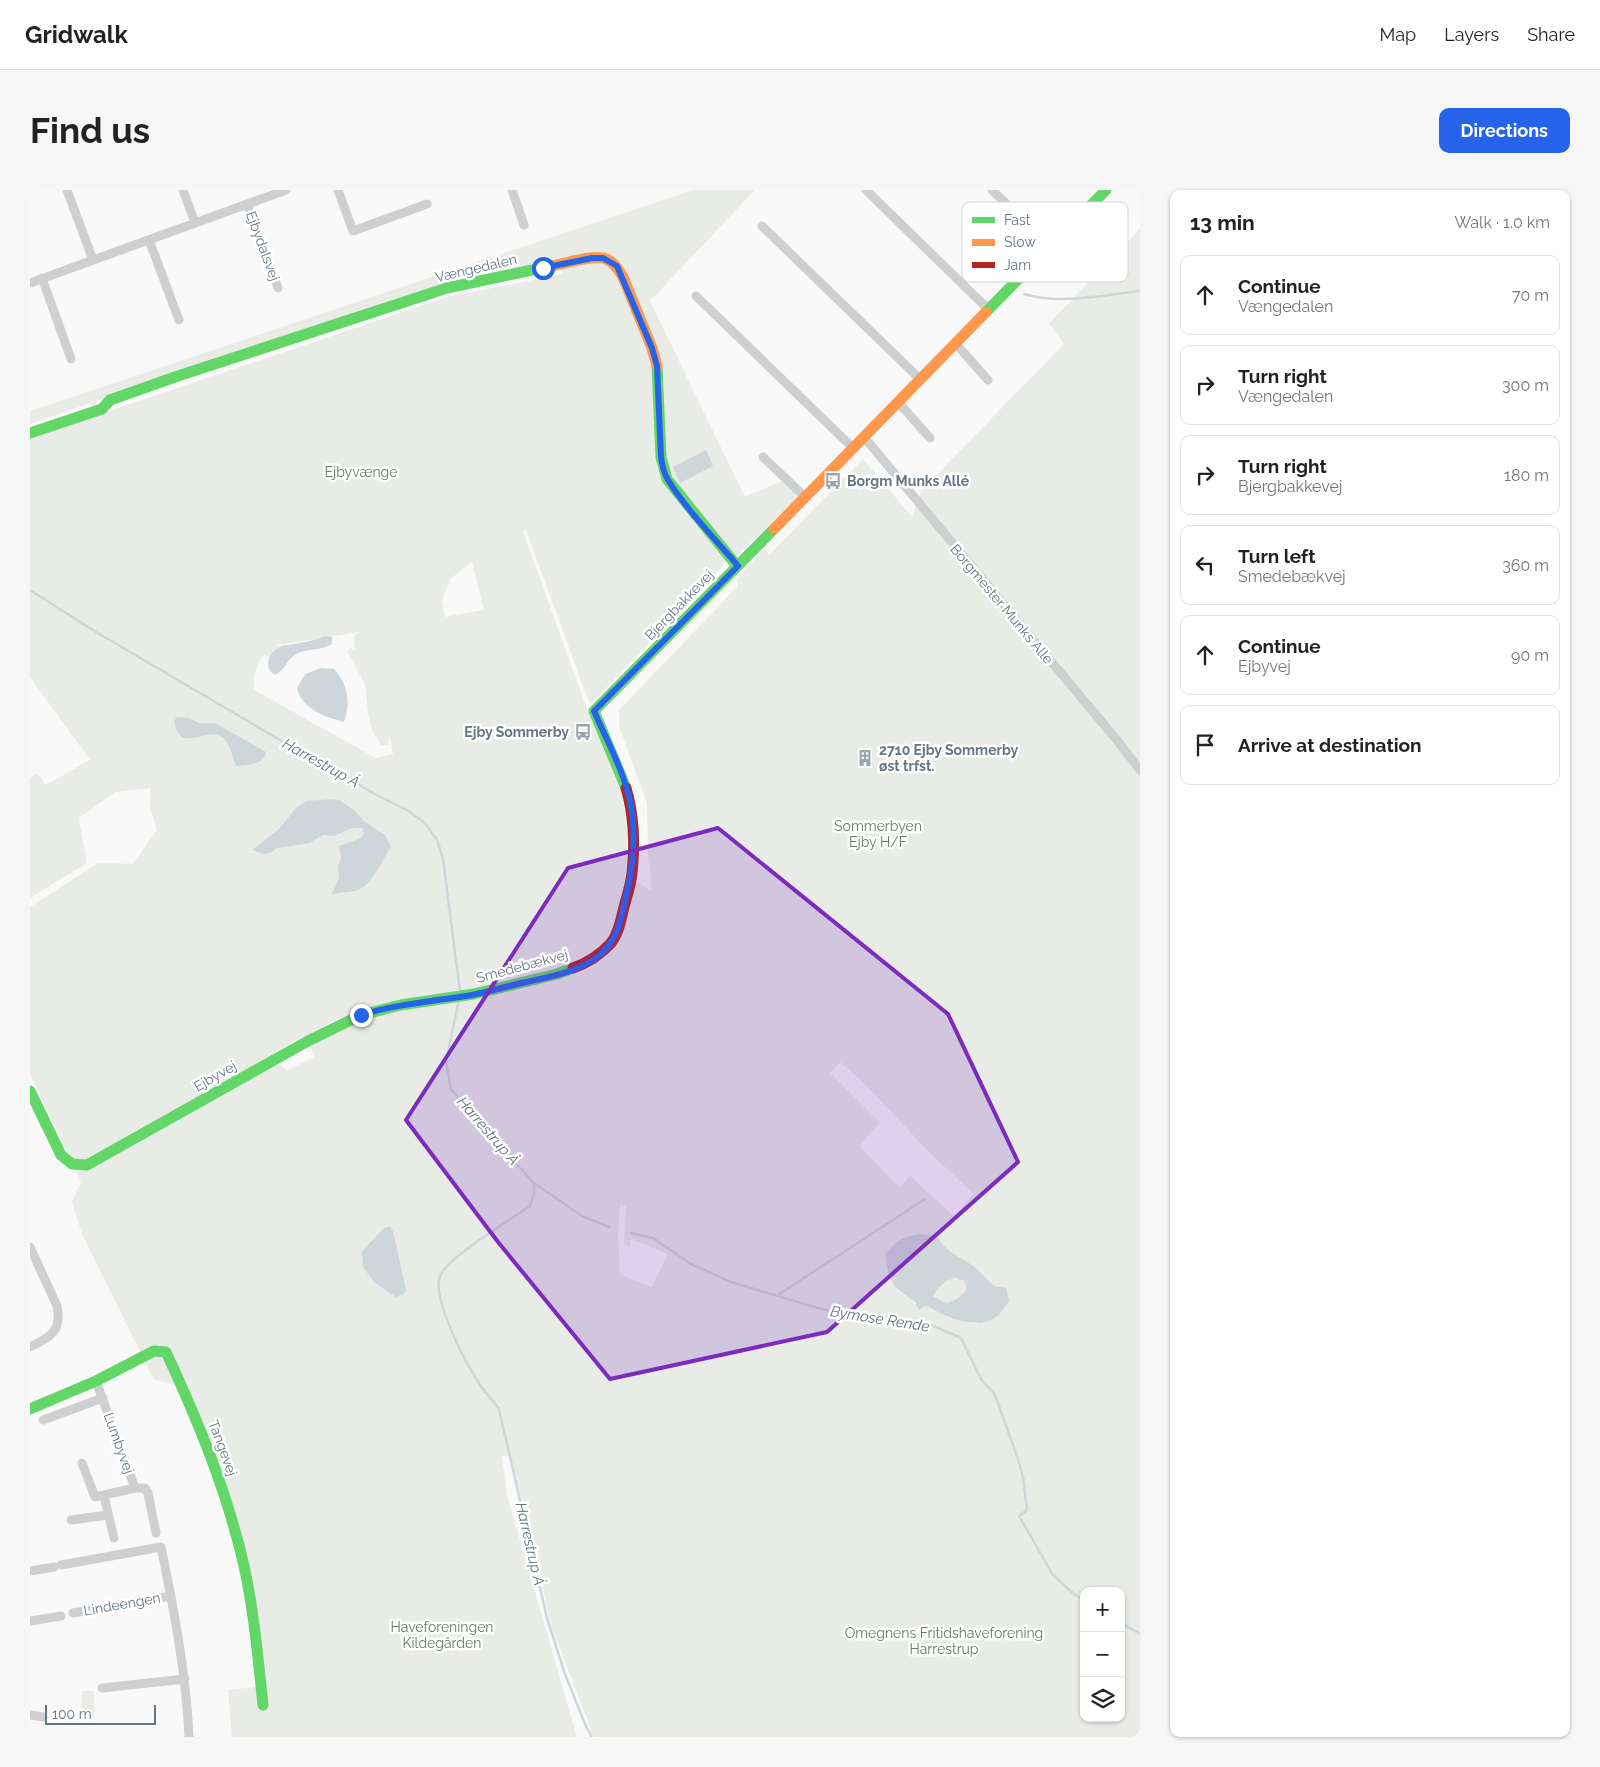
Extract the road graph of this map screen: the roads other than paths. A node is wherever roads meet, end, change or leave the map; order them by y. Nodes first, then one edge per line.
1 (67, 190) edge
2 (183, 190) edge
3 (286, 190) edge
4 (338, 190) edge
5 (512, 190) edge
6 (866, 190) edge
7 (992, 190) edge
8 (1106, 190) edge
9 (1004, 202) edge
10 (1094, 202) edge
11 (247, 204) junction
12 (427, 204) dead end
13 (195, 223) junction
14 (524, 224) dead end
15 (762, 226) dead end
16 (149, 240) junction
17 (93, 260) junction
18 (42, 278) junction
19 (1016, 282) edge
20 (30, 283) edge
21 (278, 288) dead end
22 (696, 296) dead end
23 (989, 310) junction
24 (179, 320) dead end
25 (956, 344) junction
26 (71, 359) dead end
27 (920, 380) junction
28 (988, 380) dead end
29 (898, 402) junction
30 (30, 433) edge
31 (864, 437) junction
32 (930, 438) dead end
33 (853, 448) junction
34 (763, 457) dead end
35 (805, 497) junction
36 (738, 566) junction
37 (594, 711) joint
38 (1140, 770) edge
39 (460, 996) joint
40 (30, 1091) edge
41 (31, 1252) edge
42 (30, 1347) edge
43 (96, 1381) junction
44 (102, 1398) junction
45 (30, 1409) edge
46 (43, 1420) dead end
47 (82, 1463) dead end
48 (135, 1488) junction
49 (104, 1496) junction
50 (108, 1514) junction
51 (71, 1520) dead end
52 (156, 1533) dead end
53 (114, 1538) dead end
54 (30, 1571) edge
55 (171, 1596) junction
56 (74, 1613) dead end
57 (61, 1616) dead end
58 (30, 1621) edge
59 (185, 1679) junction
60 (102, 1688) dead end
61 (263, 1705) dead end
62 (30, 1716) edge
63 (43, 1717) dead end
64 (189, 1737) edge

1 - 17 street
2 - 13 street
3 - 11 street, Ejbydalsvej
4 - 12 street
5 - 14 street
6 - 23 street
7 - 9 street
8 - 10 street, Bjergbakkevej
11 - 13 street, Ejbydalsvej
11 - 21 street, Ejbydalsvej
13 - 16 street, Ejbydalsvej
15 - 27 street
16 - 17 street, Ejbydalsvej
16 - 24 street
17 - 18 street, Ejbydalsvej
18 - 20 street, Ejbydalsvej
18 - 26 street
19 - 23 street, Bjergbakkevej
22 - 33 street
23 - 25 street, Bjergbakkevej
25 - 27 street, Bjergbakkevej
25 - 28 street
27 - 29 street, Bjergbakkevej
29 - 31 street, Bjergbakkevej
29 - 32 street
30 - 36 street, Vængedalen
31 - 33 street, Bjergbakkevej
31 - 38 street, Borgmester Munks Alle
33 - 35 street, Bjergbakkevej
34 - 35 street
35 - 36 street, Bjergbakkevej
36 - 37 street, Bjergbakkevej
37 - 39 street, Smedebækvej
39 - 40 street, Ejbyvej
41 - 42 street
43 - 44 street, Lumbyvej
43 - 45 street, Tangevej
43 - 61 street, Tangevej
44 - 46 street, Lumbyvej
44 - 48 street, Lumbyvej
47 - 49 street
48 - 49 street, Lumbyvej
48 - 52 street, Lumbyvej
49 - 50 street
50 - 51 street
50 - 53 street
54 - 55 street, Lindeengen
55 - 56 street, Lindeengen
55 - 59 street, Lindeengen
57 - 58 street
59 - 60 street
59 - 64 street, Lindeengen
62 - 63 street

